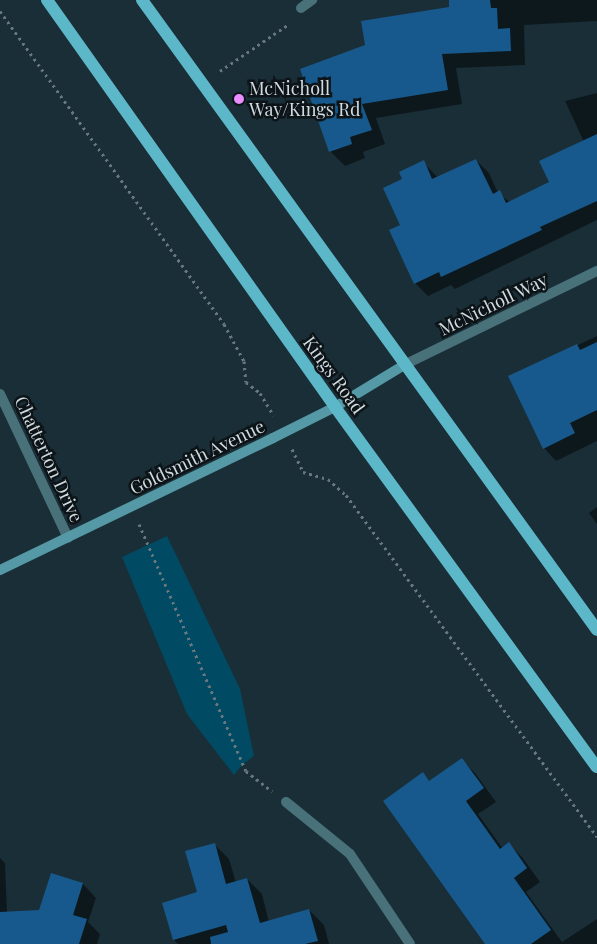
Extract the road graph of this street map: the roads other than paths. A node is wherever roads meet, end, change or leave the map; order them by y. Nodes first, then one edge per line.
1 (47, 0) edge
2 (142, 0) edge
3 (312, 0) edge
4 (301, 8) road end
5 (597, 271) edge
6 (404, 366) junction
7 (0, 394) edge
8 (335, 406) junction
9 (68, 538) junction
10 (0, 570) edge
11 (597, 630) edge
12 (597, 767) edge
13 (286, 802) road end
14 (410, 944) edge

1 - 8 main road, Kings Road
2 - 6 main road
3 - 4 street
5 - 6 street, McNicholl Way
6 - 8 street, Goldsmith Avenue
6 - 11 main road
7 - 9 street, Chatterton Drive
8 - 9 street, Goldsmith Avenue
8 - 12 main road, Kings Road
9 - 10 street, Goldsmith Avenue
13 - 14 street

